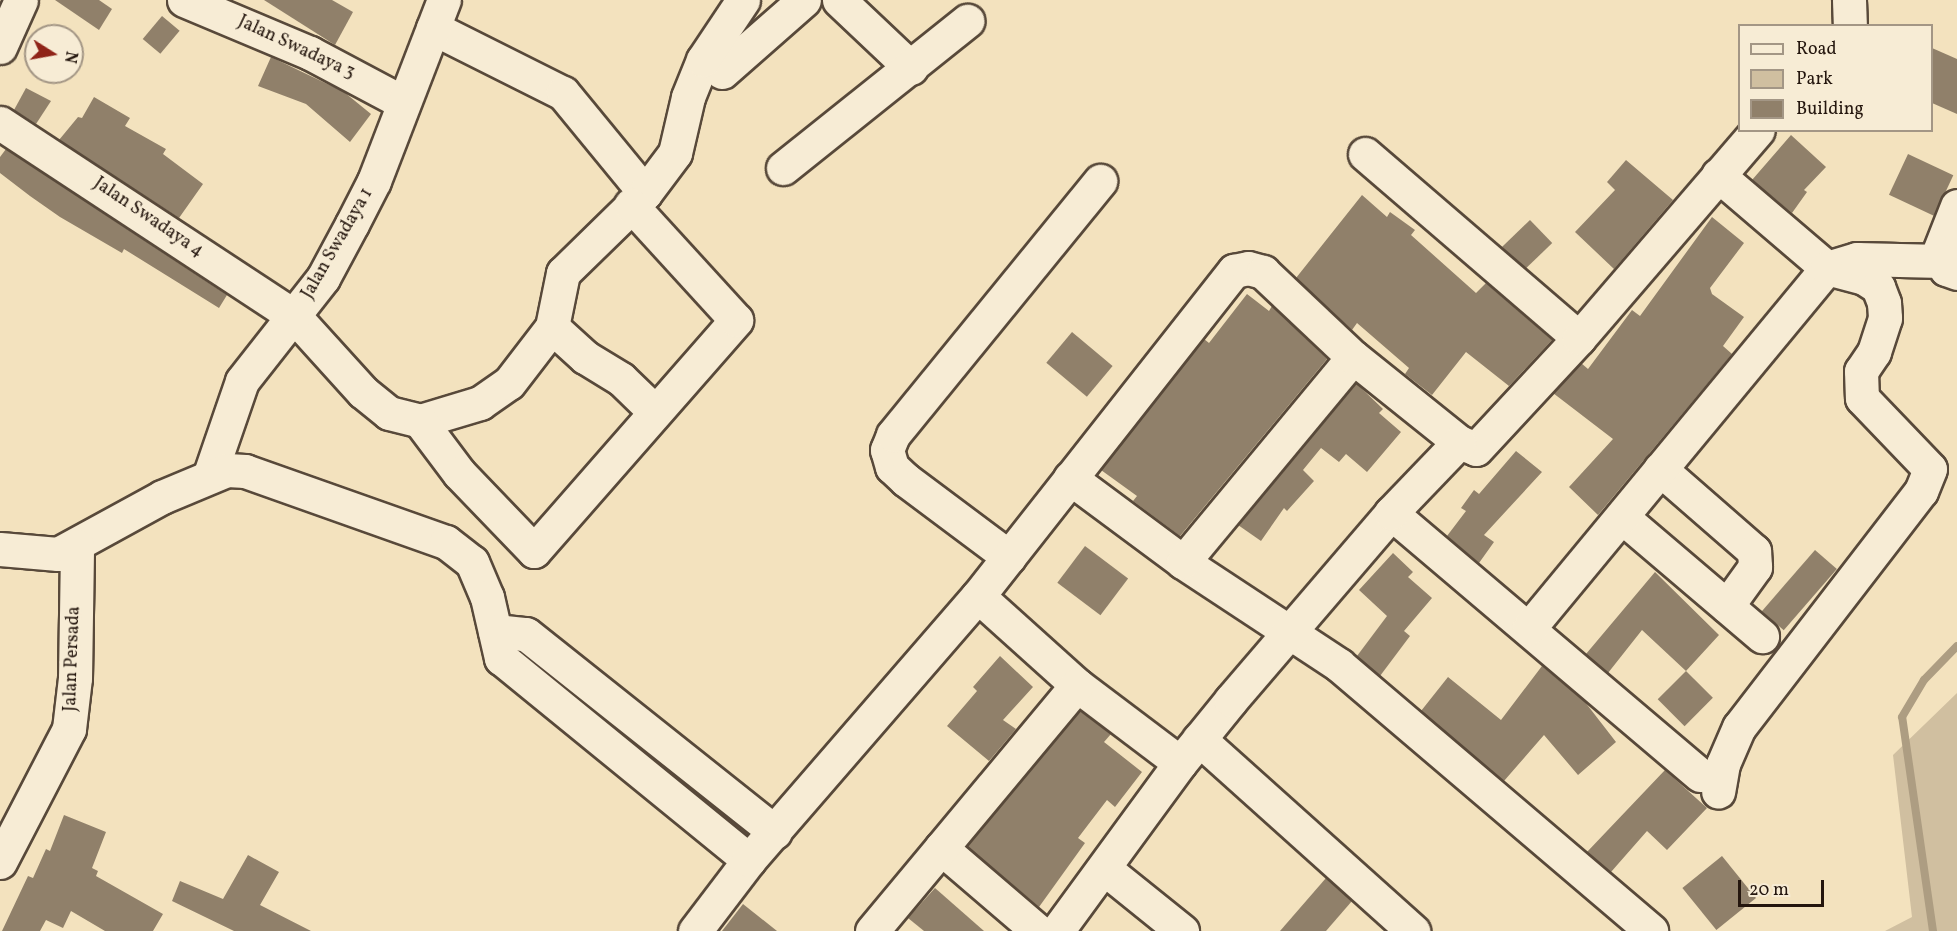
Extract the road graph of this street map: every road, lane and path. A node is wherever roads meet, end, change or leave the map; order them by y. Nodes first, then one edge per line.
1 (21, 0) edge
2 (184, 0) edge
3 (743, 0) edge
4 (804, 0) edge
5 (839, 0) edge
6 (1849, 0) edge
7 (439, 14) edge
8 (967, 21) dead end
9 (1850, 24) edge
10 (0, 47) edge
11 (911, 68) junction
12 (722, 72) dead end
13 (404, 103) junction
14 (0, 123) edge
15 (1756, 132) edge
16 (1365, 154) dead end
17 (783, 168) dead end
18 (1718, 175) junction
19 (1100, 181) dead end
20 (638, 199) junction
21 (1957, 206) edge
22 (1827, 267) junction
23 (1949, 267) edge
24 (295, 316) junction
25 (552, 327) junction
26 (1579, 338) junction
27 (1353, 357) junction
28 (655, 412) junction
29 (420, 421) junction
30 (1459, 442) junction
31 (1660, 470) junction
32 (210, 474) junction
33 (1070, 478) junction
34 (1391, 513) junction
35 (1622, 517) junction
36 (77, 546) junction
37 (0, 549) edge
38 (1009, 557) junction
39 (1183, 562) junction
40 (978, 596) junction
41 (1727, 606) junction
42 (1529, 628) junction
43 (495, 631) junction
44 (1290, 636) junction
45 (1762, 636) dead end
46 (1077, 685) junction
47 (1189, 751) junction
48 (775, 832) junction
49 (941, 848) junction
50 (748, 860) junction
51 (0, 862) edge
52 (1105, 869) junction
53 (695, 931) edge
54 (872, 931) edge
55 (1038, 931) edge
56 (1057, 931) edge
57 (1182, 931) edge
58 (1413, 931) edge
59 (1651, 931) edge

1 - 10 street
2 - 13 street, Jalan Swadaya 3
3 - 20 street
4 - 12 street
5 - 11 street
6 - 9 street
7 - 13 street, Jalan Swadaya 1
7 - 20 street
8 - 11 street
11 - 17 street
13 - 24 street, Jalan Swadaya 1
14 - 24 street, Jalan Swadaya 4
15 - 18 street
16 - 26 street
18 - 22 street
18 - 26 street
19 - 38 street
20 - 25 street
20 - 28 street
21 - 23 street
22 - 23 street
22 - 31 street
22 - 42 street
24 - 29 street, Jalan Swadaya 4
24 - 32 street, Jalan Swadaya 1
25 - 28 street
25 - 29 street
26 - 30 street
27 - 30 street
27 - 33 street
27 - 39 street
28 - 29 street
30 - 34 street
31 - 35 street
31 - 41 street
32 - 36 street
32 - 43 street
33 - 38 street
33 - 39 street
34 - 42 street
34 - 44 street
35 - 41 street
35 - 42 street
36 - 37 street
36 - 51 street, Jalan Persada
38 - 40 street
39 - 44 street
40 - 46 street
40 - 48 street
41 - 45 street
43 - 48 street
43 - 50 street
44 - 47 street
44 - 59 street
46 - 47 street
46 - 49 street
47 - 52 street
47 - 58 street
48 - 50 street
49 - 54 street
49 - 55 street
50 - 53 street
52 - 56 street
52 - 57 street

